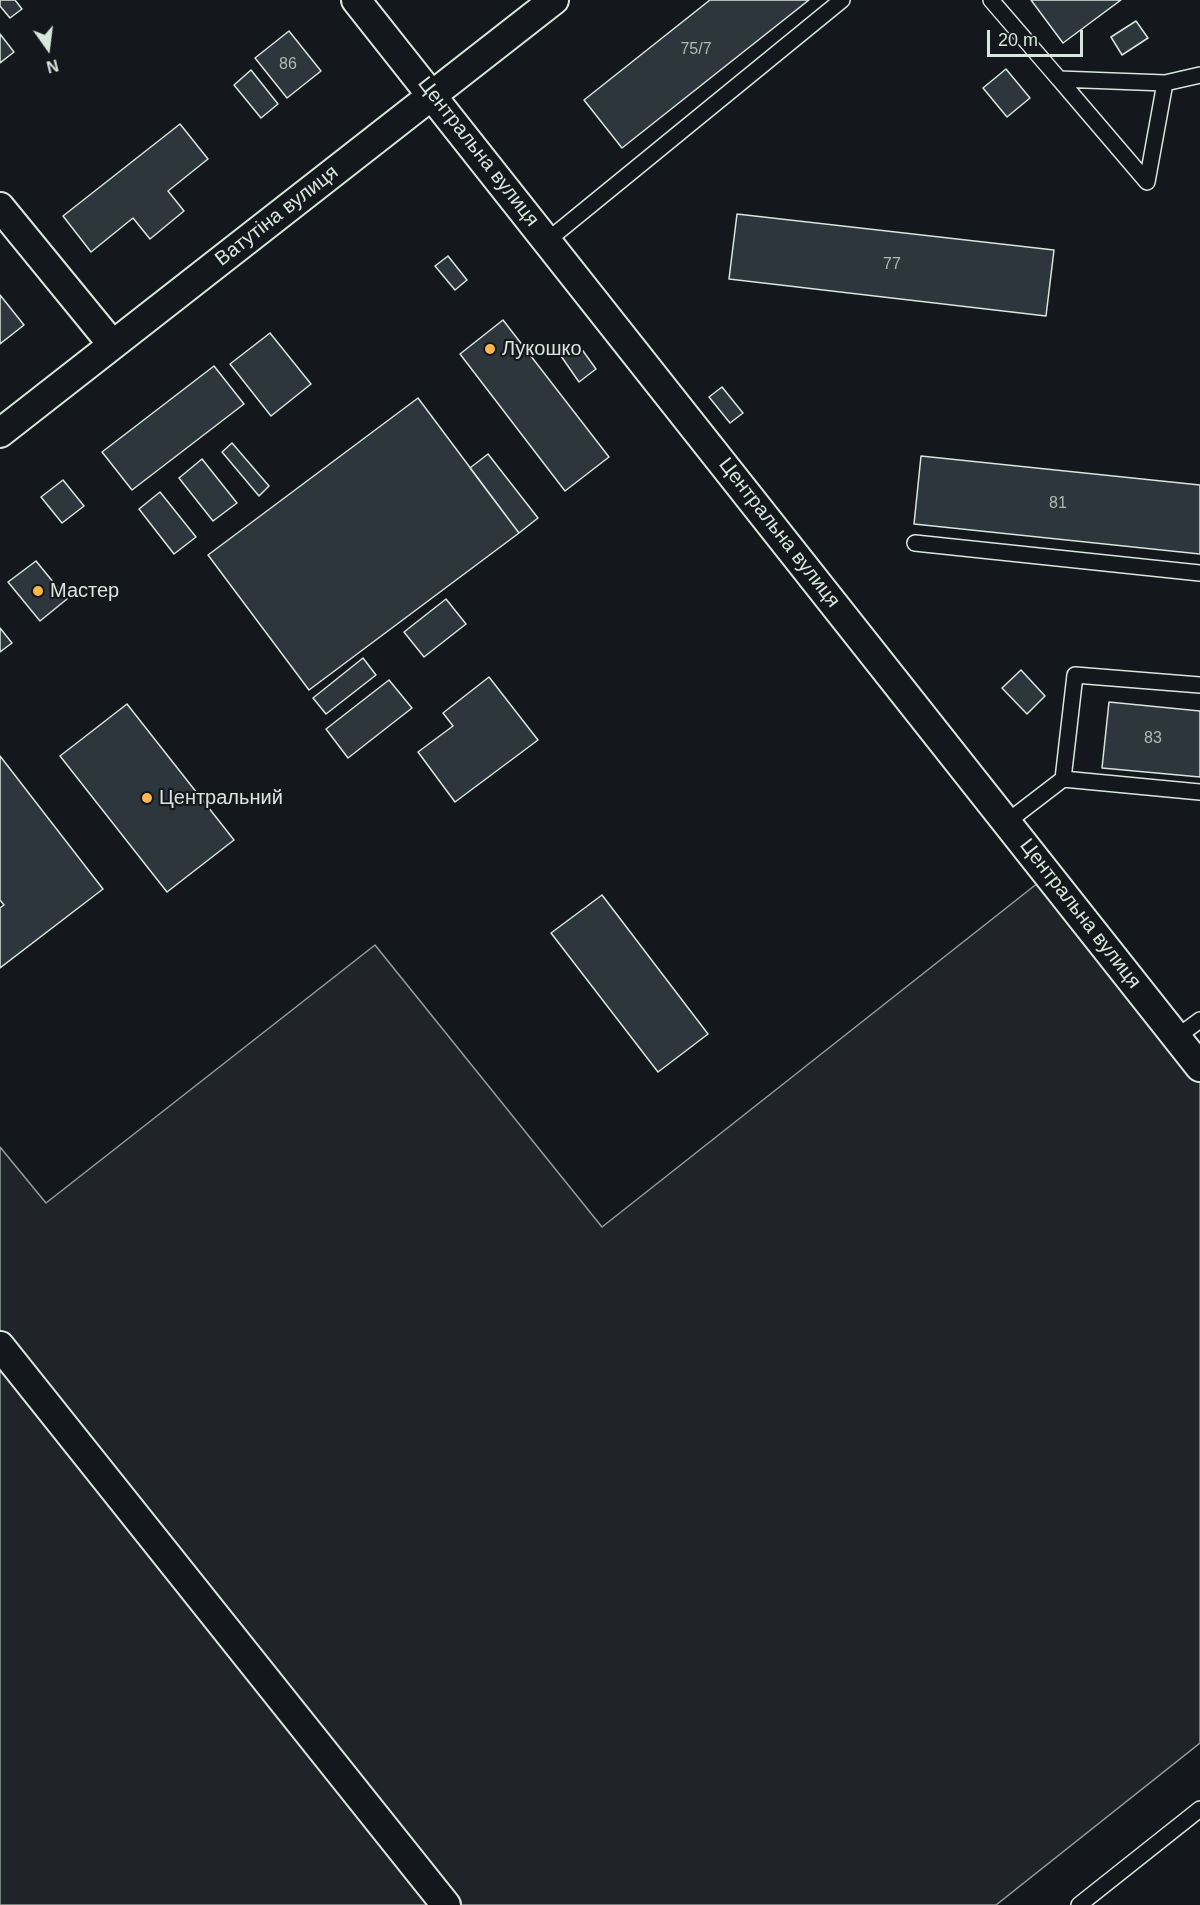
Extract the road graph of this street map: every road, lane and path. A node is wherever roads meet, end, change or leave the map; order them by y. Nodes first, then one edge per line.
1 (356, 0) edge
2 (554, 0) edge
3 (842, 0) edge
4 (992, 0) edge
5 (1200, 75) edge
6 (1059, 79) junction
7 (1165, 83) junction
8 (433, 95) junction
9 (0, 207) edge
10 (548, 240) junction
11 (112, 344) junction
12 (0, 433) edge
13 (915, 543) dead end
14 (1200, 573) edge
15 (1200, 685) edge
16 (1063, 779) junction
17 (1200, 792) edge
18 (1007, 822) junction
19 (1200, 1020) edge
20 (1177, 1037) junction
21 (1200, 1067) edge
22 (0, 1346) edge
23 (1200, 1809) edge
24 (446, 1905) edge
25 (1080, 1905) edge

1 - 8 street, Центральна вулиця
2 - 8 street, Ватутіна вулиця
3 - 10 lane
4 - 6 lane
5 - 7 lane
6 - 7 lane
6 - 7 lane
8 - 10 street, Центральна вулиця
8 - 11 street, Ватутіна вулиця
9 - 11 street
10 - 18 street, Центральна вулиця
11 - 12 street, Ватутіна вулиця
13 - 14 lane
15 - 16 lane
16 - 17 lane
16 - 18 lane
18 - 20 street, Центральна вулиця
19 - 20 lane
20 - 21 street, Центральна вулиця
22 - 24 street
23 - 25 lane

